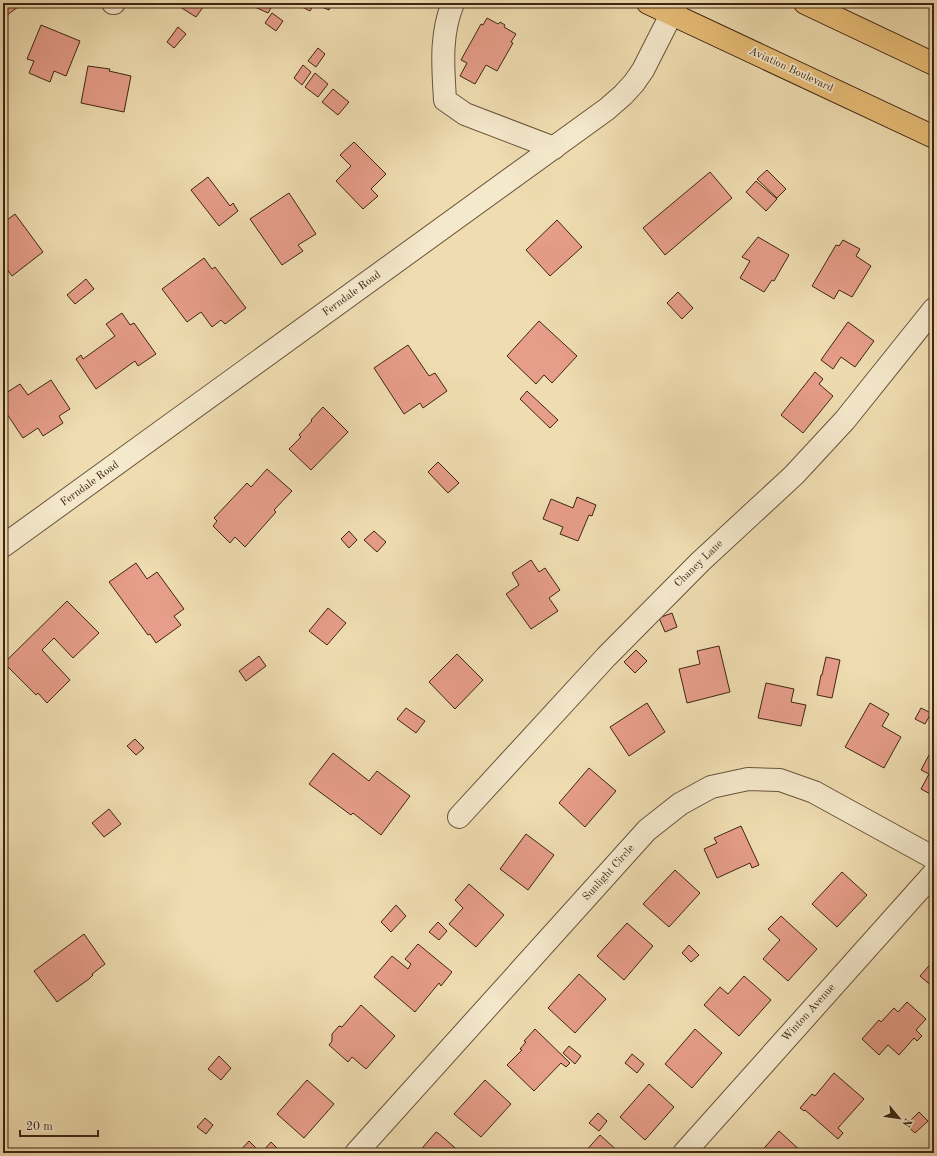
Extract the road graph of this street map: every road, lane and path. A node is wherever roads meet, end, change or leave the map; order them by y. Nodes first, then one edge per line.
1 (453, 3) edge
2 (648, 3) edge
3 (805, 3) edge
4 (674, 8) edge
5 (934, 64) edge
6 (934, 137) edge
7 (554, 148) junction
8 (934, 309) edge
9 (3, 546) edge
10 (459, 817) dead end
11 (934, 858) edge
12 (934, 873) edge
13 (356, 1153) edge
14 (684, 1153) edge

1 - 7 street
2 - 4 main road, Aviation Boulevard
3 - 5 main road
4 - 6 main road, Aviation Boulevard
4 - 7 street, Ferndale Road
7 - 9 street, Ferndale Road
8 - 10 street, Chaney Lane
11 - 13 street, Sunlight Circle
12 - 14 street, Winton Avenue

